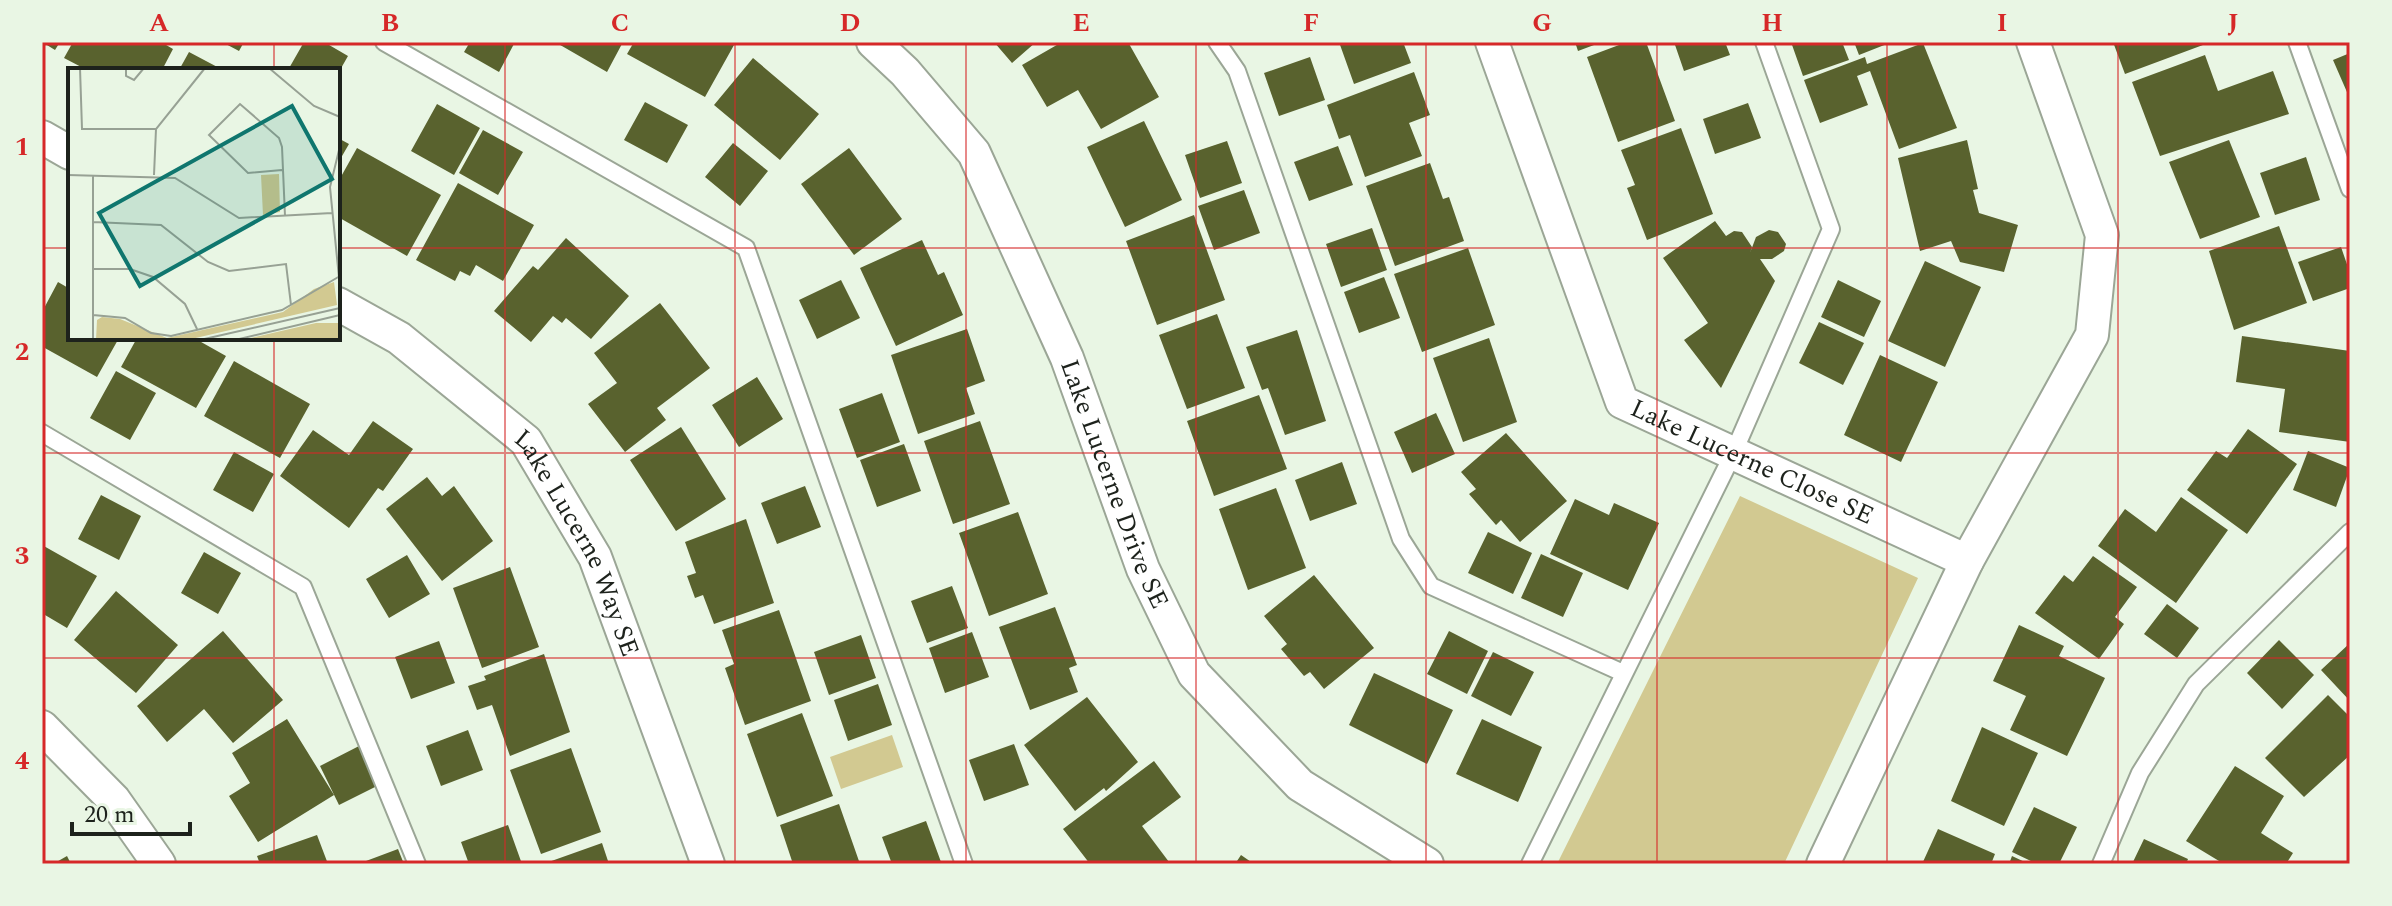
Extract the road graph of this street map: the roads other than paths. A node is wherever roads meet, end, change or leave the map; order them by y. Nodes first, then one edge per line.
1 (384, 42) edge
2 (873, 42) edge
3 (1217, 42) edge
4 (1492, 42) edge
5 (1764, 42) edge
6 (2033, 42) edge
7 (2297, 42) edge
8 (42, 137) edge
9 (68, 152) edge
10 (2350, 189) edge
11 (340, 305) edge
12 (42, 433) edge
13 (1733, 454) junction
14 (2350, 532) edge
15 (1967, 561) junction
16 (1623, 673) junction
17 (42, 727) edge
18 (159, 864) edge
19 (417, 864) edge
20 (708, 864) edge
21 (964, 864) edge
22 (1427, 864) edge
23 (1530, 864) edge
24 (1823, 864) edge
25 (2101, 864) edge

1 - 21 lane
2 - 22 street, Lake Lucerne Drive SE
3 - 16 lane
4 - 13 street, Lake Lucerne Close SE
5 - 13 lane
6 - 15 street
7 - 10 lane
8 - 9 street
11 - 20 street, Lake Lucerne Way SE
12 - 19 lane
13 - 15 street, Lake Lucerne Close SE
13 - 16 lane
14 - 25 lane
15 - 24 street
16 - 23 lane
17 - 18 street

